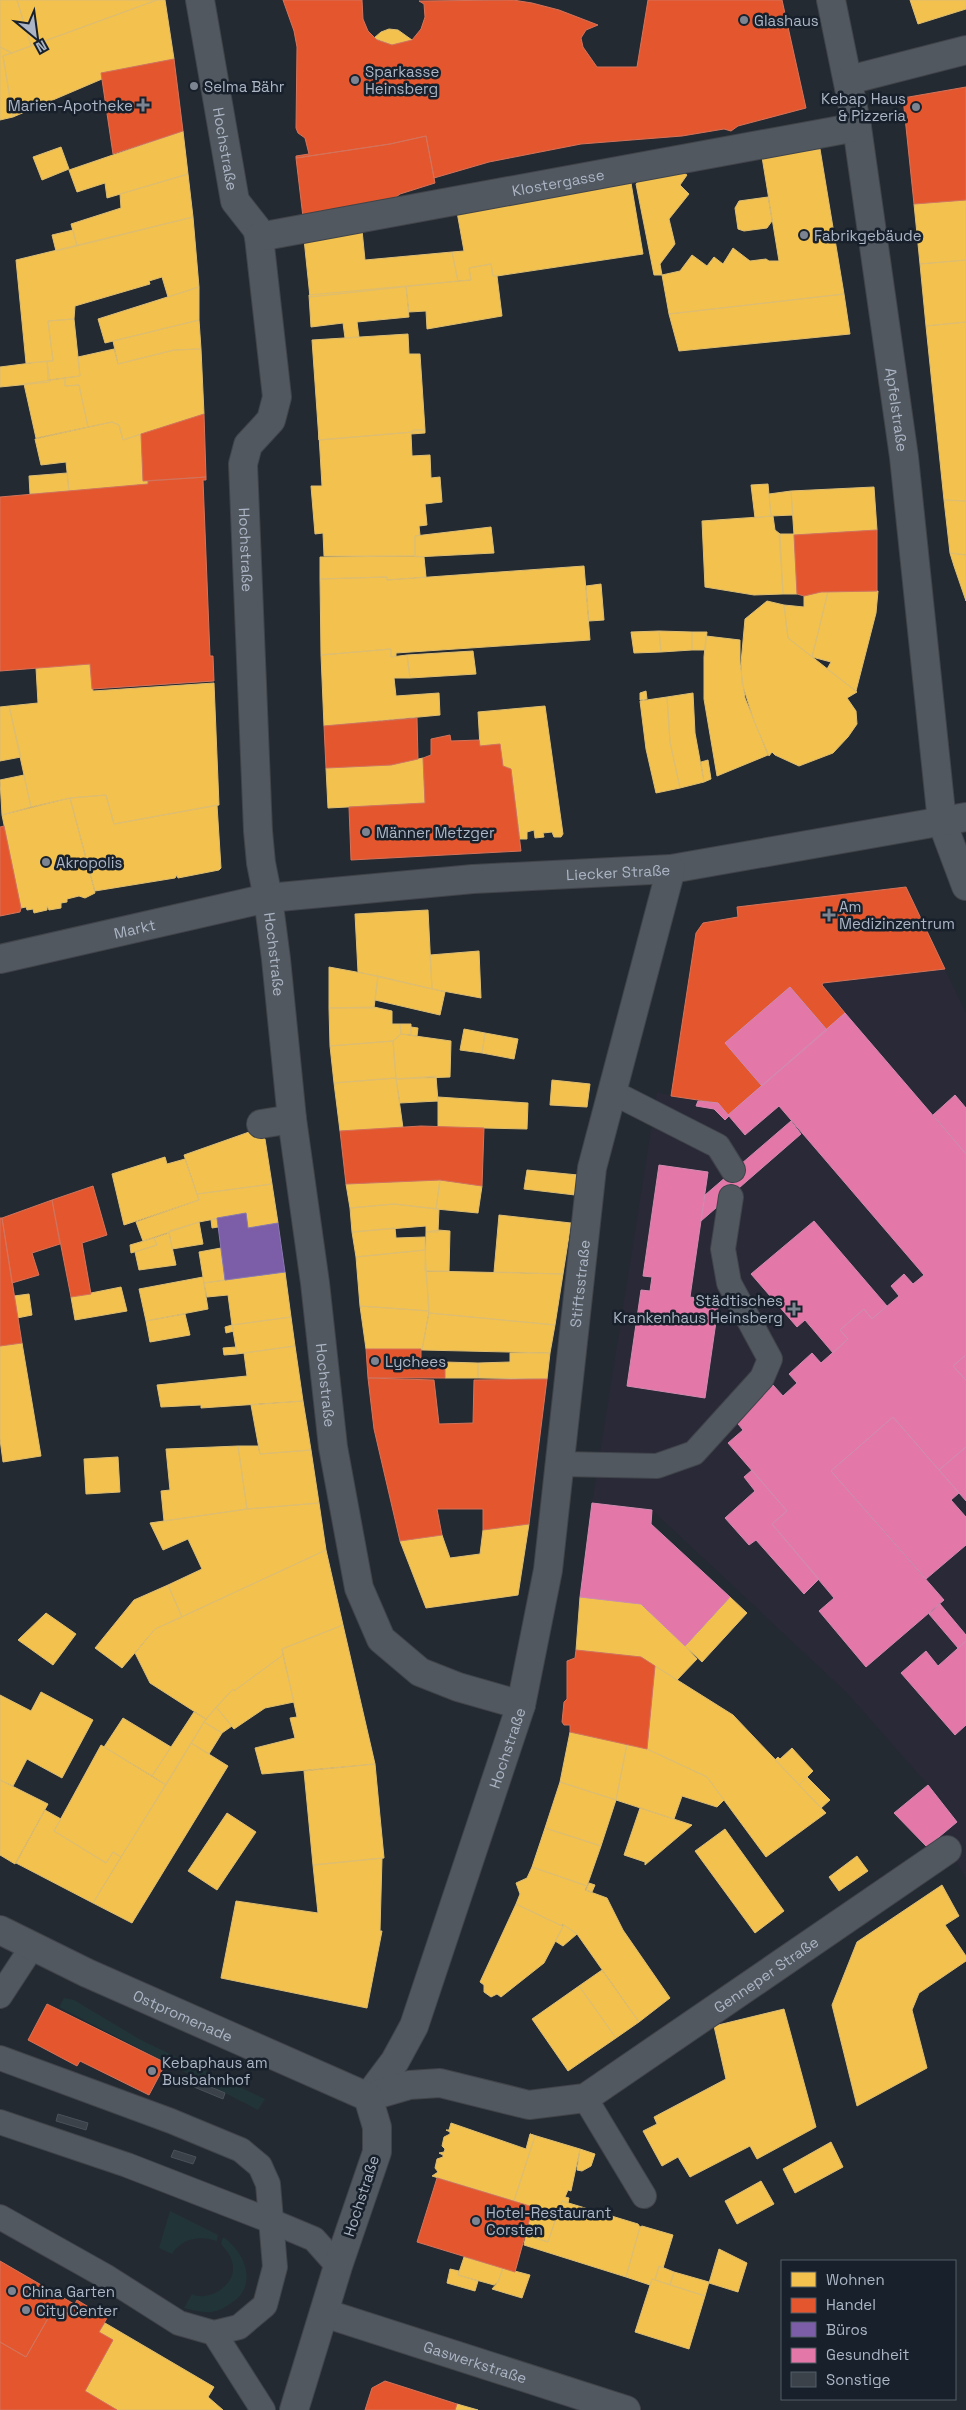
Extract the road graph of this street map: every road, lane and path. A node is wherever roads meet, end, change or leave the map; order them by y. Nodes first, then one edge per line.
1 (200, 0) edge
2 (832, 0) edge
3 (966, 50) edge
4 (849, 80) junction
5 (857, 127) junction
6 (259, 237) junction
7 (954, 819) edge
8 (671, 869) junction
9 (966, 886) edge
10 (268, 898) junction
11 (0, 959) edge
12 (612, 1092) junction
13 (292, 1119) junction
14 (261, 1124) dead end
15 (733, 1170) dead end
16 (731, 1197) dead end
17 (560, 1464) junction
18 (521, 1705) junction
19 (947, 1850) dead end
20 (0, 1930) edge
21 (32, 1947) junction
22 (0, 1996) edge
23 (0, 2058) edge
24 (368, 2097) junction
25 (585, 2098) junction
26 (0, 2122) edge
27 (644, 2196) dead end
28 (0, 2217) edge
29 (271, 2221) junction
30 (338, 2266) junction
31 (324, 2313) junction
32 (214, 2333) junction
33 (621, 2409) edge
34 (263, 2410) edge
35 (294, 2410) edge

1 - 6 street, Hochstraße
2 - 4 street, Apfelstraße
3 - 4 street
4 - 5 street, Apfelstraße
5 - 6 street, Klostergasse
5 - 7 street, Apfelstraße
6 - 10 street, Hochstraße
7 - 8 street, Liecker Straße
7 - 9 street, Apfelstraße
8 - 10 street, Liecker Straße
8 - 12 street, Stiftsstraße
10 - 11 street, Markt
10 - 13 street, Hochstraße
12 - 15 lane
12 - 17 street, Stiftsstraße
13 - 14 street
13 - 18 street, Hochstraße
16 - 17 lane
17 - 18 street, Stiftsstraße
18 - 24 street, Hochstraße
19 - 25 street, Genneper Straße
20 - 21 street, Ostpromenade
21 - 22 lane
21 - 24 street, Ostpromenade
23 - 29 lane
24 - 25 street, Genneper Straße
24 - 30 street, Hochstraße
25 - 27 lane
26 - 29 lane
28 - 32 lane
29 - 30 lane
29 - 32 lane
30 - 31 street, Hochstraße
31 - 33 street, Gaswerkstraße
31 - 35 street, Hochstraße
32 - 34 lane

